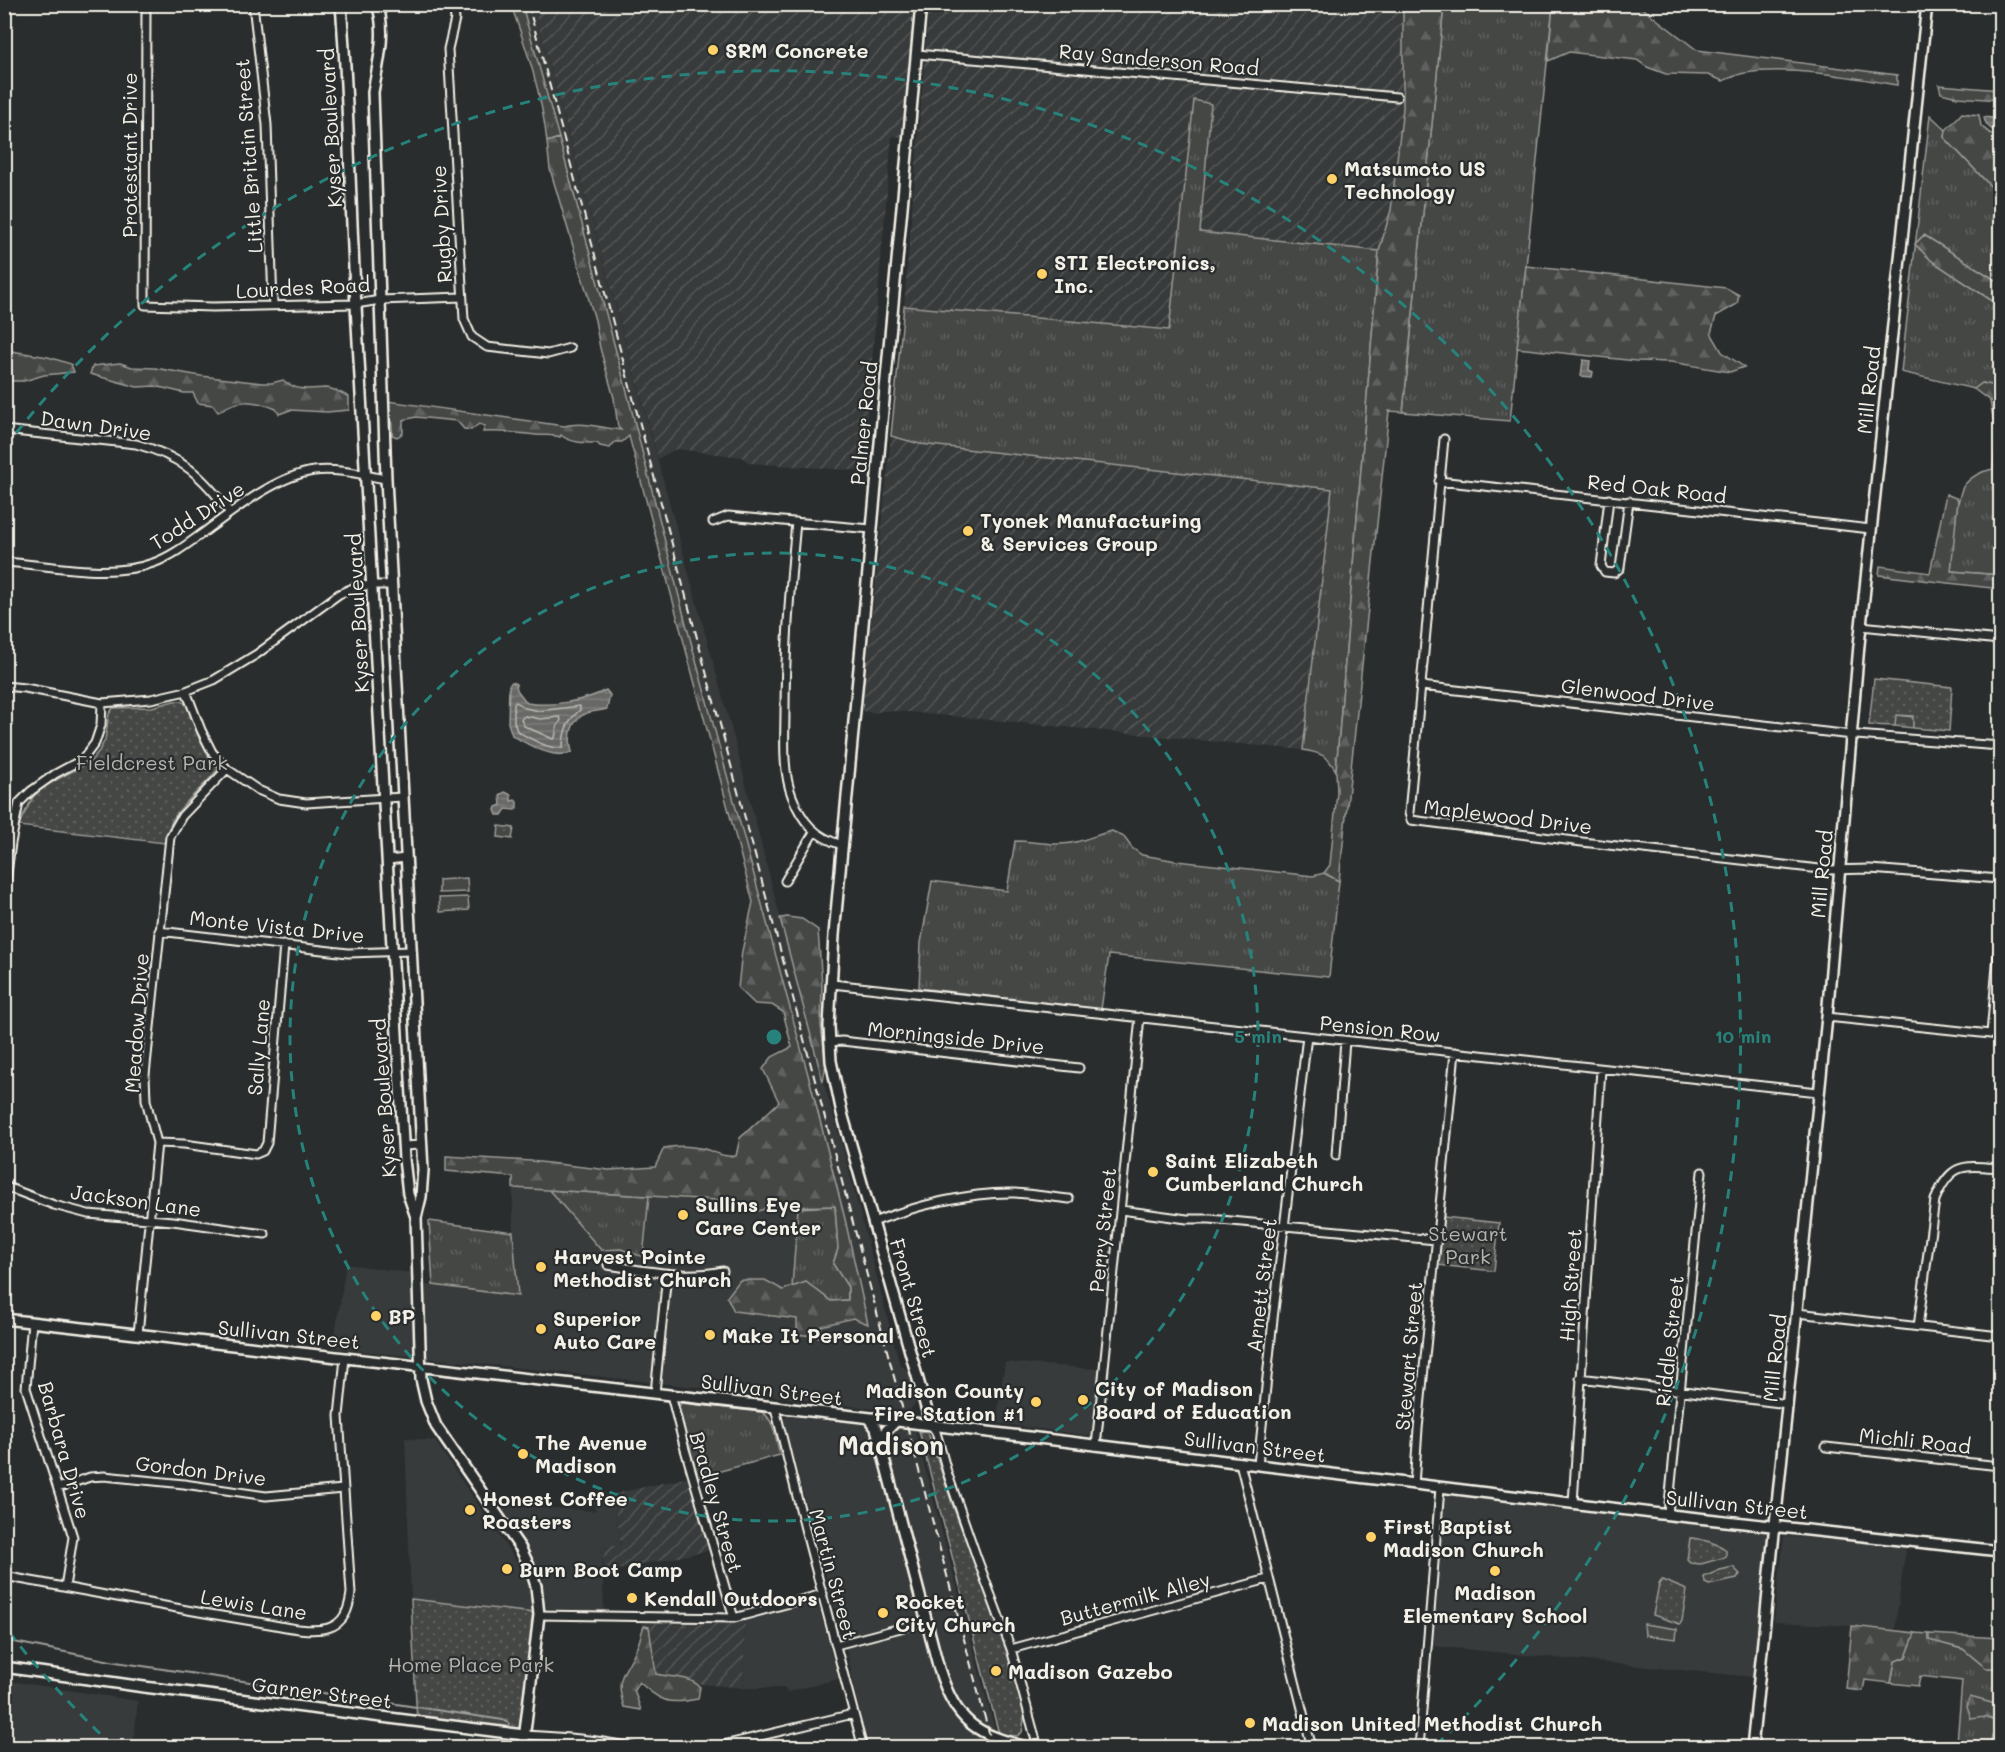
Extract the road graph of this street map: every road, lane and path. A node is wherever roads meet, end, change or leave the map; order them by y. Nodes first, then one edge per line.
1 (146, 4) edge
2 (253, 4) edge
3 (341, 4) edge
4 (377, 4) edge
5 (453, 4) edge
6 (921, 4) edge
7 (1927, 4) edge
8 (917, 54) junction
9 (1397, 97) dead end
10 (462, 297) junction
11 (380, 300) junction
12 (356, 304) junction
13 (145, 305) joint
14 (273, 305) junction
15 (570, 348) dead end
16 (4, 430) edge
17 (1444, 439) dead end
18 (367, 476) junction
19 (386, 479) junction
20 (1439, 481) junction
21 (1609, 499) junction
22 (1629, 501) junction
23 (230, 513) junction
24 (713, 522) dead end
25 (796, 522) junction
26 (871, 529) junction
27 (1872, 529) junction
28 (4, 562) edge
29 (373, 585) junction
30 (392, 585) junction
31 (1861, 626) junction
32 (2001, 640) edge
33 (4, 686) edge
34 (1421, 686) junction
35 (186, 691) junction
36 (102, 703) junction
37 (1852, 735) junction
38 (2001, 746) edge
39 (227, 769) junction
40 (403, 797) junction
41 (384, 799) junction
42 (814, 832) junction
43 (842, 846) junction
44 (406, 858) junction
45 (388, 860) junction
46 (1839, 870) junction
47 (2001, 879) edge
48 (785, 881) dead end
49 (4, 897) edge
50 (159, 931) junction
51 (2001, 932) edge
52 (284, 945) junction
53 (411, 951) junction
54 (391, 952) junction
55 (832, 984) junction
56 (1140, 1017) junction
57 (1827, 1017) junction
58 (1991, 1034) junction
59 (2001, 1035) edge
60 (1307, 1036) junction
61 (1345, 1041) junction
62 (830, 1042) junction
63 (1455, 1052) junction
64 (1079, 1068) dead end
65 (1601, 1069) junction
66 (1818, 1092) junction
67 (157, 1143) junction
68 (422, 1145) junction
69 (403, 1146) junction
70 (1336, 1155) dead end
71 (2001, 1168) edge
72 (1702, 1172) dead end
73 (4, 1186) edge
74 (1069, 1199) dead end
75 (1121, 1210) junction
76 (416, 1218) junction
77 (150, 1220) junction
78 (873, 1222) junction
79 (1284, 1226) junction
80 (265, 1234) dead end
81 (1436, 1240) junction
82 (608, 1265) dead end
83 (723, 1271) dead end
84 (667, 1274) junction
85 (1797, 1313) junction
86 (4, 1319) edge
87 (32, 1322) junction
88 (1918, 1327) junction
89 (138, 1334) junction
90 (2001, 1336) edge
91 (345, 1358) junction
92 (421, 1366) junction
93 (1580, 1378) junction
94 (1680, 1390) junction
95 (655, 1393) junction
96 (671, 1395) junction
97 (1788, 1404) junction
98 (776, 1408) junction
99 (868, 1418) junction
100 (896, 1421) junction
101 (931, 1425) junction
102 (1096, 1446) junction
103 (1826, 1447) dead end
104 (882, 1448) junction
105 (1240, 1463) junction
106 (1258, 1466) junction
107 (2001, 1466) edge
108 (1414, 1485) junction
109 (58, 1488) junction
110 (1440, 1488) junction
111 (343, 1489) junction
112 (1573, 1503) junction
113 (1668, 1515) junction
114 (1775, 1526) junction
115 (2001, 1551) edge
116 (4, 1576) edge
117 (1268, 1579) junction
118 (65, 1587) junction
119 (823, 1594) junction
120 (539, 1615) junction
121 (734, 1618) junction
122 (927, 1621) junction
123 (836, 1645) junction
124 (1011, 1649) junction
125 (4, 1667) edge
126 (854, 1714) junction
127 (524, 1735) junction
128 (523, 1748) edge
129 (636, 1748) edge
130 (711, 1748) edge
131 (863, 1748) edge
132 (1030, 1748) edge
133 (1038, 1748) edge
134 (1312, 1748) edge
135 (1419, 1748) edge
136 (1752, 1748) edge

1 - 13 street, Protestant Drive
2 - 14 street, Little Britain Street
3 - 12 street, Kyser Boulevard
4 - 11 street, Kyser Boulevard
5 - 10 street, Rugby Drive
6 - 8 street, Palmer Road
7 - 27 street, Mill Road
8 - 9 street, Ray Sanderson Road
8 - 26 street, Palmer Road
10 - 11 street, Lourdes Road
10 - 15 street, Rugby Drive
11 - 12 street, Lourdes Road
11 - 19 street, Kyser Boulevard
12 - 14 street, Lourdes Road
12 - 18 street, Kyser Boulevard
13 - 14 street, Lourdes Road
16 - 23 street, Dawn Drive
17 - 20 street, Maplewood Drive
18 - 19 street, Todd Drive
18 - 23 street, Todd Drive
18 - 29 street, Kyser Boulevard
19 - 30 street, Kyser Boulevard
20 - 21 street, Red Oak Road
20 - 34 street, Maplewood Drive
21 - 22 street, Red Oak Road
21 - 22 street
22 - 27 street, Red Oak Road
23 - 28 street, Todd Drive
24 - 25 street
25 - 26 street
25 - 42 street
26 - 43 street, Palmer Road
27 - 31 street, Mill Road
29 - 30 street
29 - 35 street
29 - 41 street, Kyser Boulevard
30 - 40 street, Kyser Boulevard
31 - 32 street
31 - 37 street, Mill Road
33 - 36 street
34 - 37 street, Glenwood Drive
34 - 46 street, Maplewood Drive
35 - 36 street
35 - 39 street
36 - 49 street
37 - 38 street, Glenwood Drive
37 - 46 street, Mill Road
39 - 41 street
39 - 50 street, Meadow Drive
40 - 41 street
40 - 44 street, Kyser Boulevard
41 - 45 street, Kyser Boulevard
42 - 43 street
42 - 48 street
43 - 55 street, Front Street
44 - 45 street
44 - 53 street, Kyser Boulevard
45 - 54 street, Kyser Boulevard
46 - 47 street
46 - 57 street, Mill Road
50 - 52 street, Monte Vista Drive
50 - 67 street, Meadow Drive
51 - 58 street
52 - 54 street, Monte Vista Drive
52 - 67 street, Sally Lane
53 - 54 street, Monte Vista Drive
53 - 68 street, Kyser Boulevard
54 - 69 street, Kyser Boulevard
55 - 56 street, Pension Row
55 - 62 street, Front Street
56 - 60 street, Pension Row
56 - 75 street, Perry Street
57 - 58 street
57 - 66 street, Mill Road
58 - 59 street
60 - 61 street, Pension Row
60 - 79 street, Arnett Street
61 - 63 street, Pension Row
61 - 70 street
62 - 64 street, Morningside Drive
62 - 78 street, Front Street
63 - 65 street, Pension Row
63 - 81 street, Stewart Street
65 - 66 street, Pension Row
65 - 93 street, High Street
66 - 85 street, Mill Road
67 - 77 street, Meadow Drive
68 - 69 street
68 - 76 street, Kyser Boulevard
69 - 76 street, Kyser Boulevard
71 - 88 street
72 - 94 street, Riddle Street
73 - 77 street, Jackson Lane
74 - 78 street
75 - 79 street
75 - 102 street, Perry Street
76 - 92 street, Kyser Boulevard
77 - 80 street, Jackson Lane
77 - 89 street, Meadow Drive
78 - 101 street, Front Street
79 - 81 street
79 - 106 street, Arnett Street
81 - 108 street, Stewart Street
82 - 84 street
83 - 84 street
84 - 95 street
85 - 88 street
85 - 97 street, Mill Road
86 - 87 street, Sullivan Street
87 - 89 street, Sullivan Street
87 - 109 street, Barbara Drive
88 - 90 street
89 - 91 street, Sullivan Street
91 - 92 street, Sullivan Street
91 - 111 street, Lewis Lane
92 - 95 street, Sullivan Street
92 - 120 street, Kyser Boulevard
93 - 94 street
93 - 112 street, High Street
94 - 97 street
94 - 113 street, Riddle Street
95 - 96 street, Sullivan Street
96 - 98 street, Sullivan Street
96 - 121 street, Bradley Street
97 - 114 street, Mill Road
98 - 99 street, Sullivan Street
98 - 119 street, Martin Street
99 - 100 street, Sullivan Street
99 - 104 street
100 - 101 street, Sullivan Street
100 - 104 street
101 - 102 street, Sullivan Street
101 - 124 street, Front Street
102 - 105 street, Sullivan Street
103 - 107 street, Michli Road
104 - 122 street
105 - 106 street, Sullivan Street
105 - 117 street
106 - 108 street, Sullivan Street
108 - 110 street, Sullivan Street
109 - 111 street, Gordon Drive
109 - 118 street, Barbara Drive
110 - 112 street, Sullivan Street
110 - 135 street
111 - 118 street, Lewis Lane
112 - 113 street, Sullivan Street
113 - 114 street, Sullivan Street
114 - 115 street, Sullivan Street
114 - 136 street, Mill Road
116 - 118 street, Lewis Lane
117 - 124 street, Buttermilk Alley
117 - 134 street
119 - 121 street
119 - 123 street, Martin Street
120 - 121 street
120 - 127 street, Kyser Boulevard
122 - 123 street
122 - 132 street
123 - 126 street, Martin Street
124 - 133 street, Front Street
125 - 127 street, Garner Street
126 - 130 street
126 - 131 street, Martin Street
127 - 128 street, Kyser Boulevard
127 - 129 street, Garner Street

